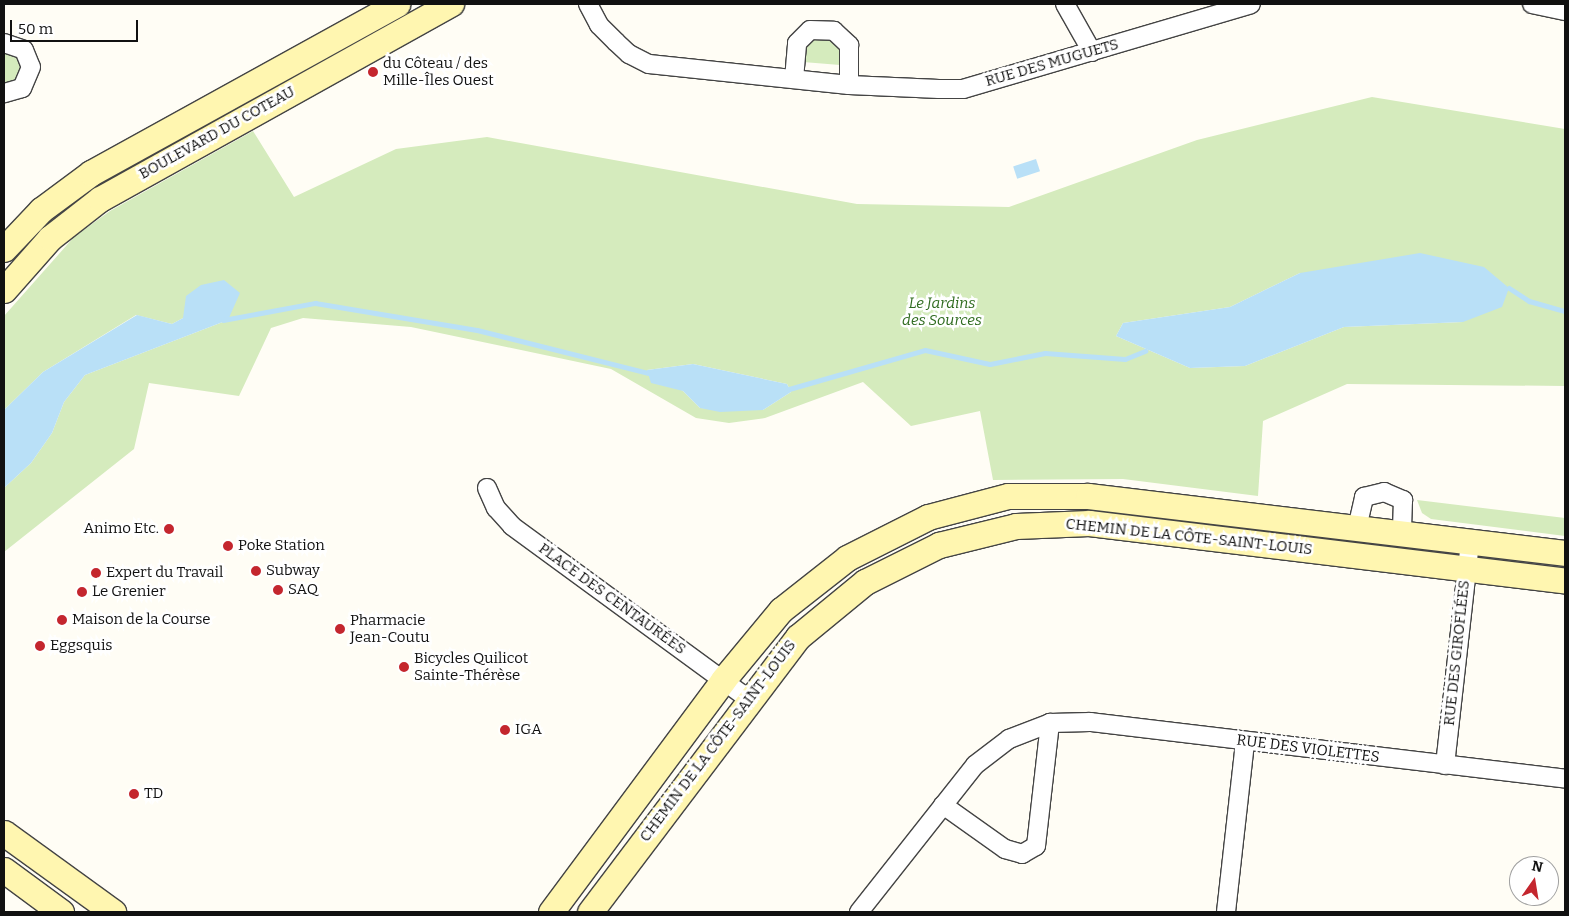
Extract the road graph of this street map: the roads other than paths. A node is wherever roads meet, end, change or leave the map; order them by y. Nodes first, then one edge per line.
1 (451, 4) edge
2 (588, 4) edge
3 (1065, 4) edge
4 (1251, 4) edge
5 (1532, 4) edge
6 (390, 5) edge
7 (1565, 11) edge
8 (360, 12) edge
9 (401, 31) junction
10 (4, 43) edge
11 (379, 43) junction
12 (1092, 52) junction
13 (794, 78) junction
14 (849, 85) junction
15 (4, 93) edge
16 (4, 250) edge
17 (4, 290) edge
18 (486, 488) dead end
19 (1357, 528) junction
20 (892, 532) junction
21 (1402, 533) junction
22 (1470, 542) junction
23 (1565, 553) edge
24 (908, 558) junction
25 (1466, 569) junction
26 (1565, 581) edge
27 (723, 680) junction
28 (748, 698) junction
29 (1050, 723) junction
30 (1245, 742) junction
31 (1445, 765) junction
32 (1565, 779) edge
33 (943, 805) junction
34 (4, 833) edge
35 (584, 869) junction
36 (4, 870) edge
37 (608, 887) junction
38 (62, 912) edge
39 (113, 912) edge
40 (551, 912) edge
41 (590, 912) edge
42 (859, 912) edge
43 (1226, 912) edge

1 - 9 street, BOULEVARD DU COTEAU
2 - 13 street, RUE DES MUGUETS
3 - 12 street
4 - 12 street, RUE DES MUGUETS
5 - 7 street
6 - 8 street, BOULEVARD DU COTEAU
6 - 9 street
8 - 11 street
8 - 16 street, BOULEVARD DU COTEAU
9 - 11 street, BOULEVARD DU COTEAU
10 - 15 street
11 - 17 street, BOULEVARD DU COTEAU
12 - 14 street, RUE DES MUGUETS
13 - 14 street, RUE DES MUGUETS
13 - 14 street
18 - 27 street, PLACE DES CENTAURÉES
19 - 20 street, CHEMIN DE LA CÔTE-SAINT-LOUIS
19 - 21 street, CHEMIN DE LA CÔTE-SAINT-LOUIS
19 - 21 street
20 - 24 street
20 - 27 street, CHEMIN DE LA CÔTE-SAINT-LOUIS
21 - 22 street, CHEMIN DE LA CÔTE-SAINT-LOUIS
22 - 23 street, CHEMIN DE LA CÔTE-SAINT-LOUIS
22 - 25 street, RUE DES GIROFLÉES
24 - 25 street, CHEMIN DE LA CÔTE-SAINT-LOUIS
24 - 28 street, CHEMIN DE LA CÔTE-SAINT-LOUIS
25 - 26 street, CHEMIN DE LA CÔTE-SAINT-LOUIS
25 - 31 street, RUE DES GIROFLÉES
27 - 28 street, PLACE DES CENTAURÉES
27 - 35 street, CHEMIN DE LA CÔTE-SAINT-LOUIS
28 - 37 street, CHEMIN DE LA CÔTE-SAINT-LOUIS
29 - 30 street, RUE DES VIOLETTES
29 - 33 street, RUE DES VIOLETTES
29 - 33 street
30 - 31 street, RUE DES VIOLETTES
30 - 43 street
31 - 32 street, RUE DES VIOLETTES
33 - 42 street, RUE DES VIOLETTES
34 - 39 street
35 - 37 street
35 - 40 street, CHEMIN DE LA CÔTE-SAINT-LOUIS
36 - 38 street
37 - 41 street, CHEMIN DE LA CÔTE-SAINT-LOUIS

